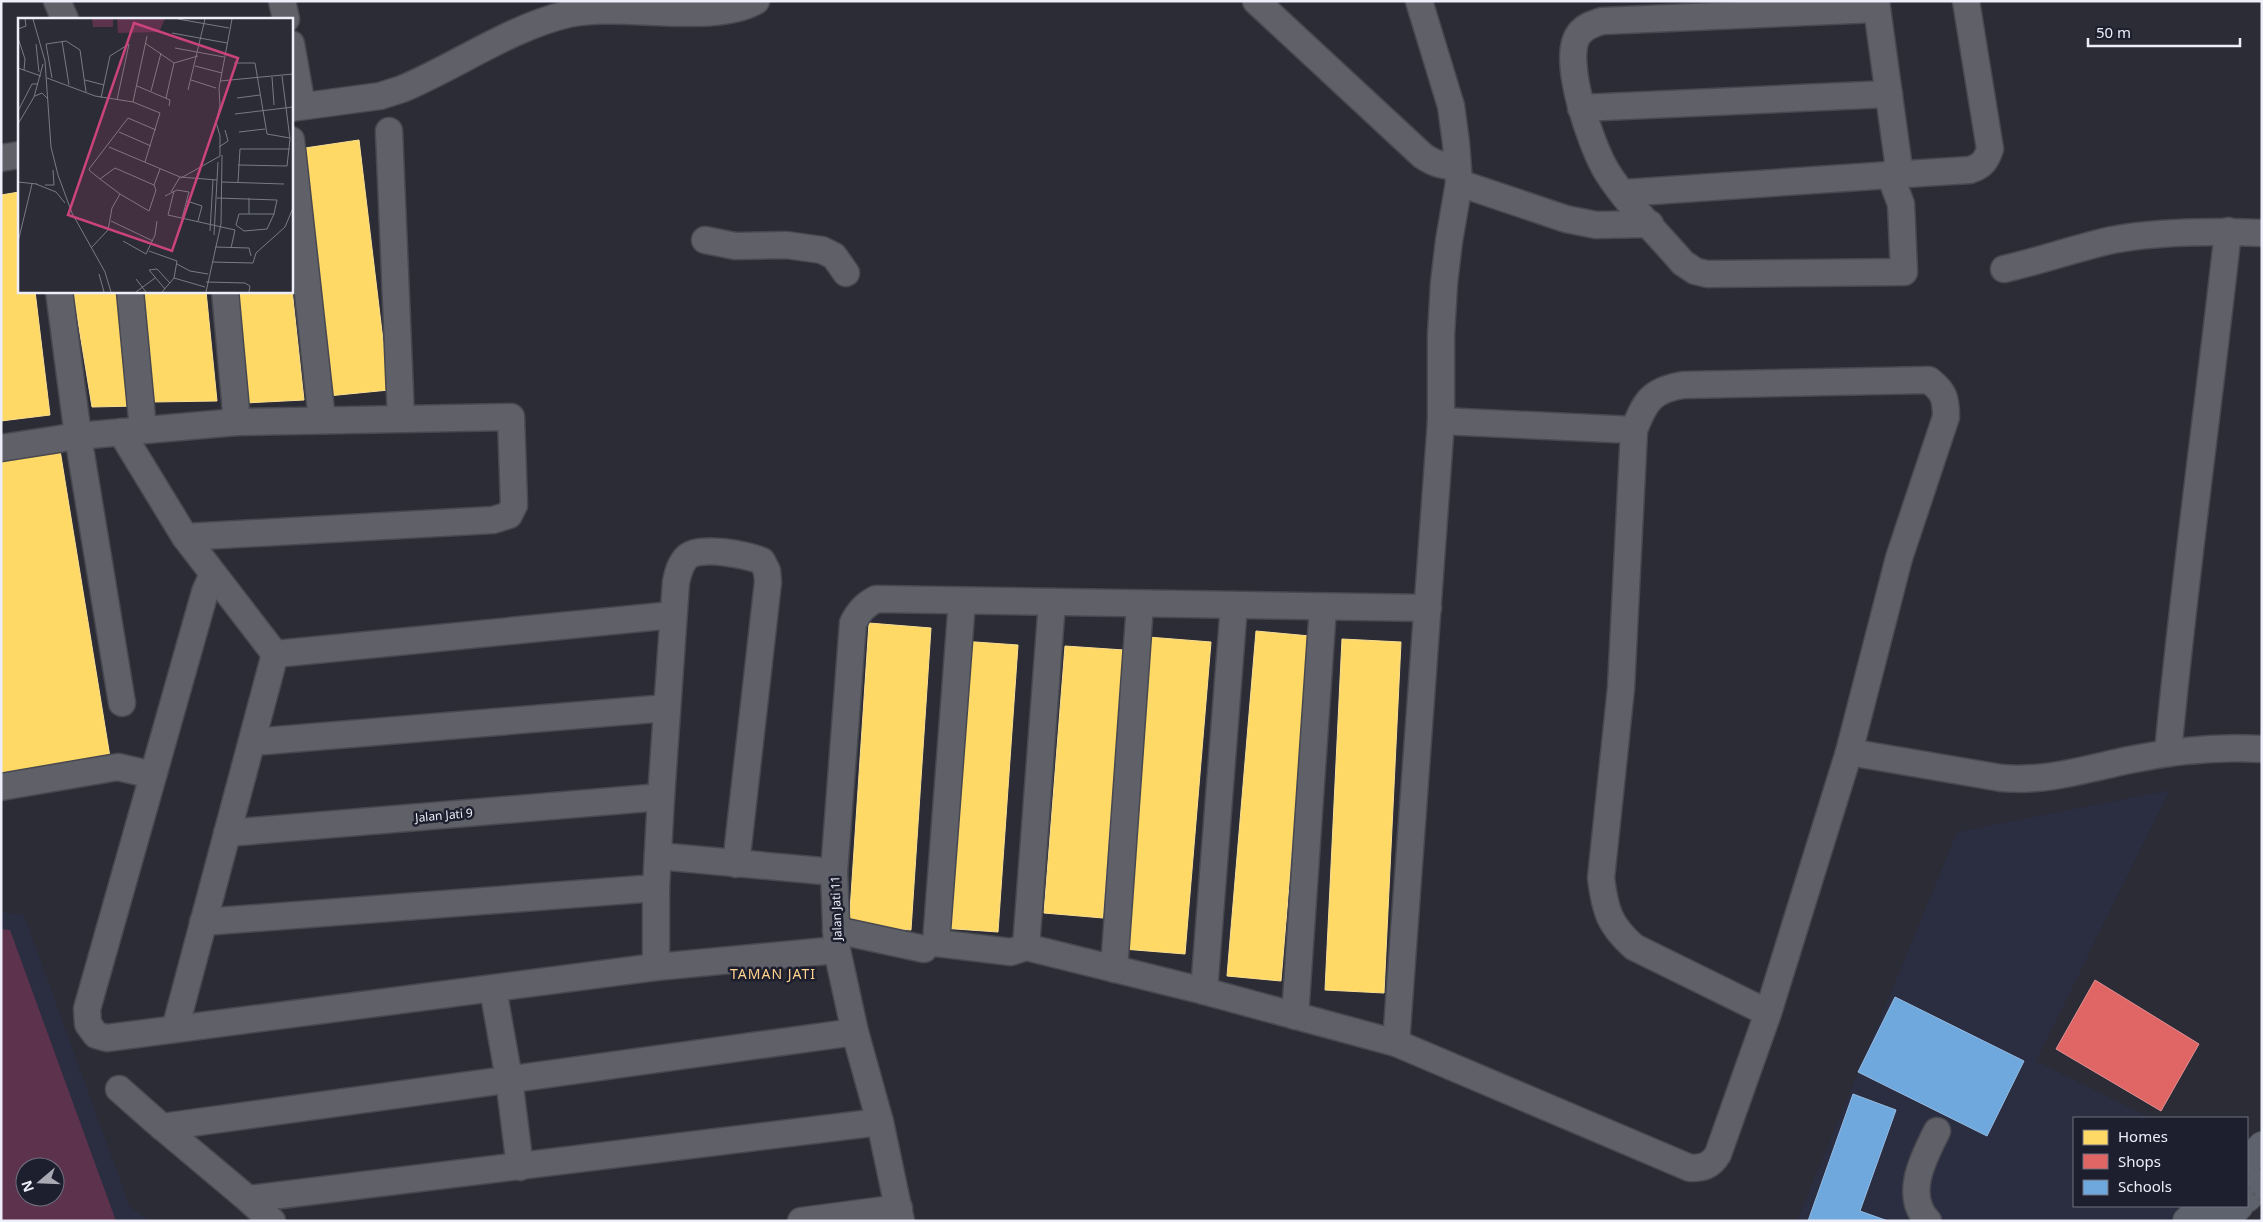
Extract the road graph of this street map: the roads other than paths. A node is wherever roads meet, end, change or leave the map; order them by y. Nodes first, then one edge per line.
1 (57, 1) edge
2 (282, 1) edge
3 (756, 1) edge
4 (1256, 1) edge
5 (1419, 1) edge
6 (1966, 1) edge
7 (1877, 5) edge
8 (1684, 9) edge
9 (64, 18) edge
10 (286, 18) edge
11 (292, 54) edge
12 (1889, 94) junction
13 (297, 107) edge
14 (1581, 108) junction
15 (389, 131) dead end
16 (292, 149) edge
17 (18, 155) edge
18 (1, 158) edge
19 (1458, 175) junction
20 (1890, 175) junction
21 (1623, 193) junction
22 (1650, 224) junction
23 (2228, 232) junction
24 (2262, 234) edge
25 (706, 240) dead end
26 (2004, 269) dead end
27 (846, 273) dead end
28 (58, 292) edge
29 (130, 292) edge
30 (225, 292) edge
31 (400, 418) junction
32 (322, 420) junction
33 (1441, 421) junction
34 (237, 422) junction
35 (132, 430) junction
36 (1634, 430) junction
37 (78, 436) junction
38 (1, 448) edge
39 (186, 537) junction
40 (214, 574) junction
41 (962, 600) junction
42 (1052, 602) junction
43 (1140, 604) junction
44 (1234, 605) junction
45 (1323, 607) junction
46 (1428, 608) junction
47 (673, 615) junction
48 (275, 654) junction
49 (122, 702) dead end
50 (667, 708) junction
51 (253, 742) junction
52 (2262, 749) edge
53 (1849, 752) junction
54 (2168, 753) junction
55 (153, 775) junction
56 (1, 787) edge
57 (661, 797) junction
58 (227, 833) junction
59 (658, 856) junction
60 (736, 864) junction
61 (834, 872) junction
62 (656, 888) junction
63 (203, 922) junction
64 (837, 940) junction
65 (1026, 947) junction
66 (924, 949) dead end
67 (656, 967) junction
68 (1114, 969) junction
69 (493, 989) junction
70 (1204, 991) junction
71 (1768, 1013) junction
72 (1295, 1016) junction
73 (176, 1029) junction
74 (855, 1032) junction
75 (1396, 1043) junction
76 (508, 1079) junction
77 (120, 1089) dead end
78 (880, 1122) junction
79 (162, 1127) junction
80 (1937, 1132) dead end
81 (2262, 1146) edge
82 (2248, 1161) edge
83 (520, 1167) junction
84 (2262, 1183) edge
85 (2248, 1197) edge
86 (248, 1200) junction
87 (2202, 1207) edge
88 (2238, 1207) edge
89 (900, 1214) edge
90 (272, 1221) edge
91 (801, 1221) edge
92 (1928, 1221) edge
93 (2188, 1221) edge
94 (2224, 1221) edge

1 - 9 street
2 - 10 street
3 - 13 street
4 - 19 street
5 - 19 street
6 - 20 street
7 - 8 street
7 - 12 street
8 - 14 street
11 - 13 street
12 - 14 street
12 - 20 street
14 - 21 street
15 - 31 street
16 - 32 street
17 - 18 street
19 - 22 street
19 - 33 street
20 - 21 street
20 - 22 street
21 - 22 street
23 - 24 street
23 - 26 street
23 - 54 street
25 - 27 street
28 - 37 street
29 - 35 street
30 - 34 street
31 - 32 street
31 - 39 street
32 - 34 street
33 - 36 street
33 - 46 street
34 - 35 street
35 - 37 street
35 - 39 street
36 - 53 street
36 - 71 street
37 - 38 street
37 - 49 street
39 - 40 street
40 - 48 street
40 - 55 street
41 - 42 street
41 - 61 street, Jalan Jati 11
41 - 65 street
42 - 43 street
42 - 65 street
43 - 44 street
43 - 68 street
44 - 45 street
44 - 70 street
45 - 46 street
45 - 72 street
46 - 75 street
47 - 48 street
47 - 50 street
47 - 60 street
48 - 51 street
50 - 51 street
50 - 57 street
51 - 58 street
52 - 54 street
53 - 54 street
53 - 71 street
55 - 56 street
55 - 73 street
57 - 58 street, Jalan Jati 9
57 - 59 street
58 - 63 street
59 - 60 street
59 - 62 street
60 - 61 street
61 - 64 street, Jalan Jati 11
62 - 63 street
62 - 67 street
63 - 73 street
64 - 66 street
64 - 67 street
64 - 74 street, Jalan Jati 11
65 - 68 street
67 - 69 street
68 - 70 street
69 - 73 street
69 - 76 street
70 - 72 street
71 - 75 street
72 - 75 street
74 - 76 street
74 - 78 street, Jalan Jati 11
76 - 79 street
76 - 83 street
77 - 79 street
78 - 83 street
78 - 89 street, Jalan Jati 11
79 - 86 street
80 - 92 street
81 - 82 main road
83 - 86 street
84 - 85 main road
86 - 90 street
87 - 93 main road
88 - 94 main road
89 - 91 street

